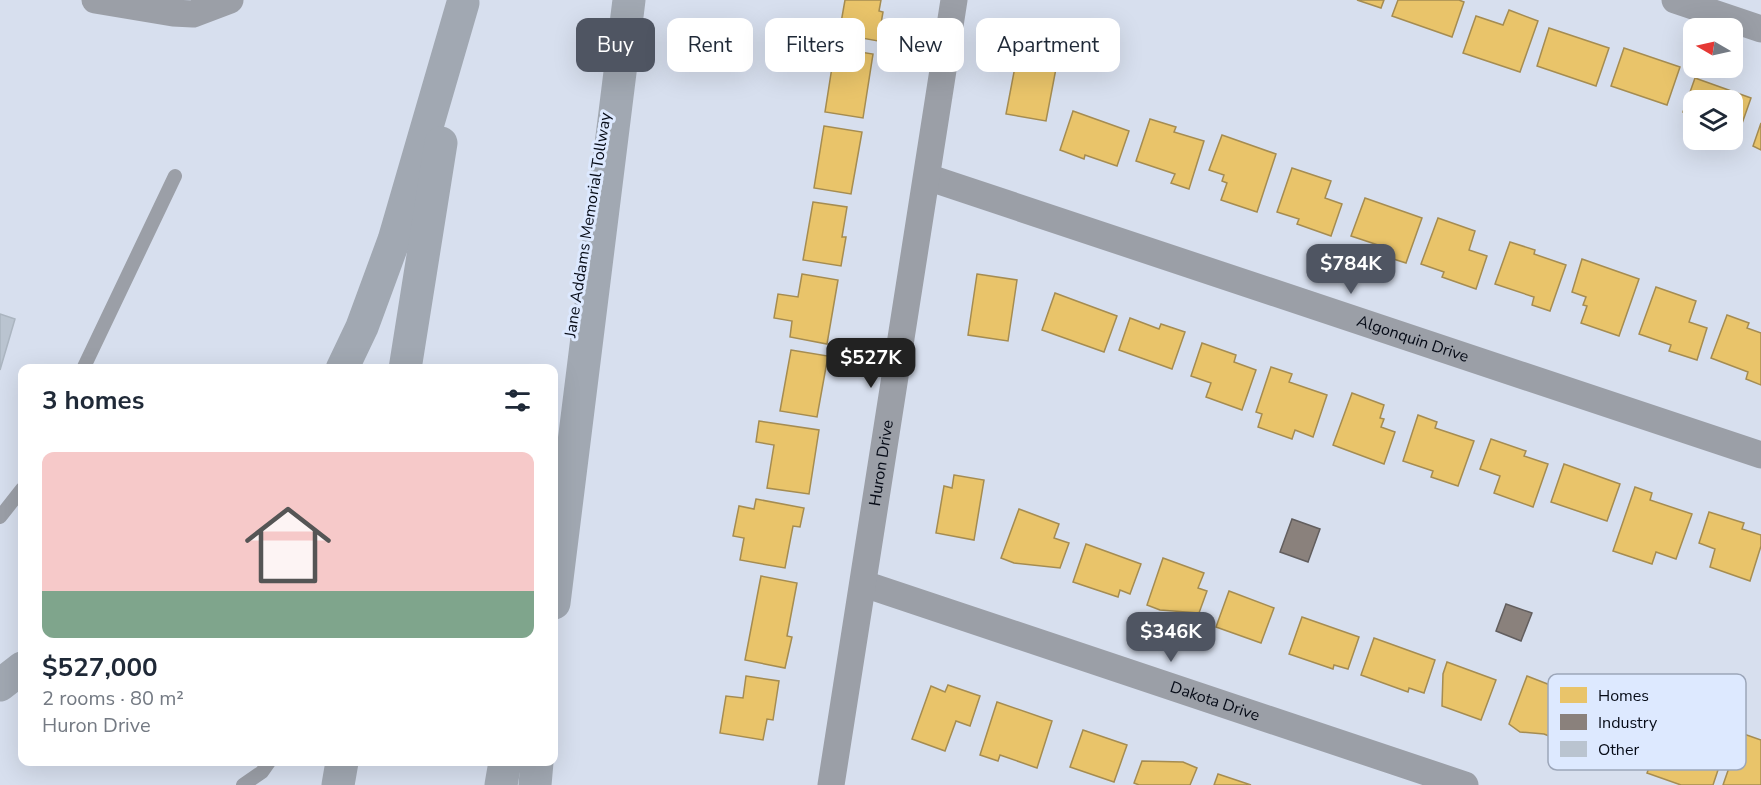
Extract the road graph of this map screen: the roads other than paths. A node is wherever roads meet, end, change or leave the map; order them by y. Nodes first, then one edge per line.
1 (95, 0) edge
2 (230, 0) edge
3 (623, 0) edge
4 (629, 0) edge
5 (954, 0) edge
6 (1675, 0) edge
7 (463, 2) edge
8 (1761, 29) edge
9 (175, 176) dead end
10 (927, 177) junction
11 (85, 364) edge
12 (344, 364) edge
13 (406, 364) edge
14 (558, 424) edge
15 (1761, 455) edge
16 (18, 494) edge
17 (0, 517) edge
18 (558, 571) edge
19 (864, 584) junction
20 (18, 671) edge
21 (0, 685) edge
22 (266, 766) edge
23 (341, 766) edge
24 (504, 766) edge
25 (537, 766) edge
26 (243, 785) edge
27 (338, 785) edge
28 (501, 785) edge
29 (535, 785) edge
30 (831, 785) edge
31 (1465, 785) edge

1 - 2 street
3 - 14 highway, Jane Addams Memorial Tollway
4 - 18 highway
5 - 10 street, Huron Drive
6 - 8 street
7 - 12 highway
7 - 13 highway
9 - 11 lane
10 - 15 street, Algonquin Drive
10 - 19 street, Huron Drive
16 - 17 lane
19 - 30 street, Huron Drive
19 - 31 street, Dakota Drive
20 - 21 highway
22 - 26 lane
23 - 27 highway
24 - 28 highway
25 - 29 highway

